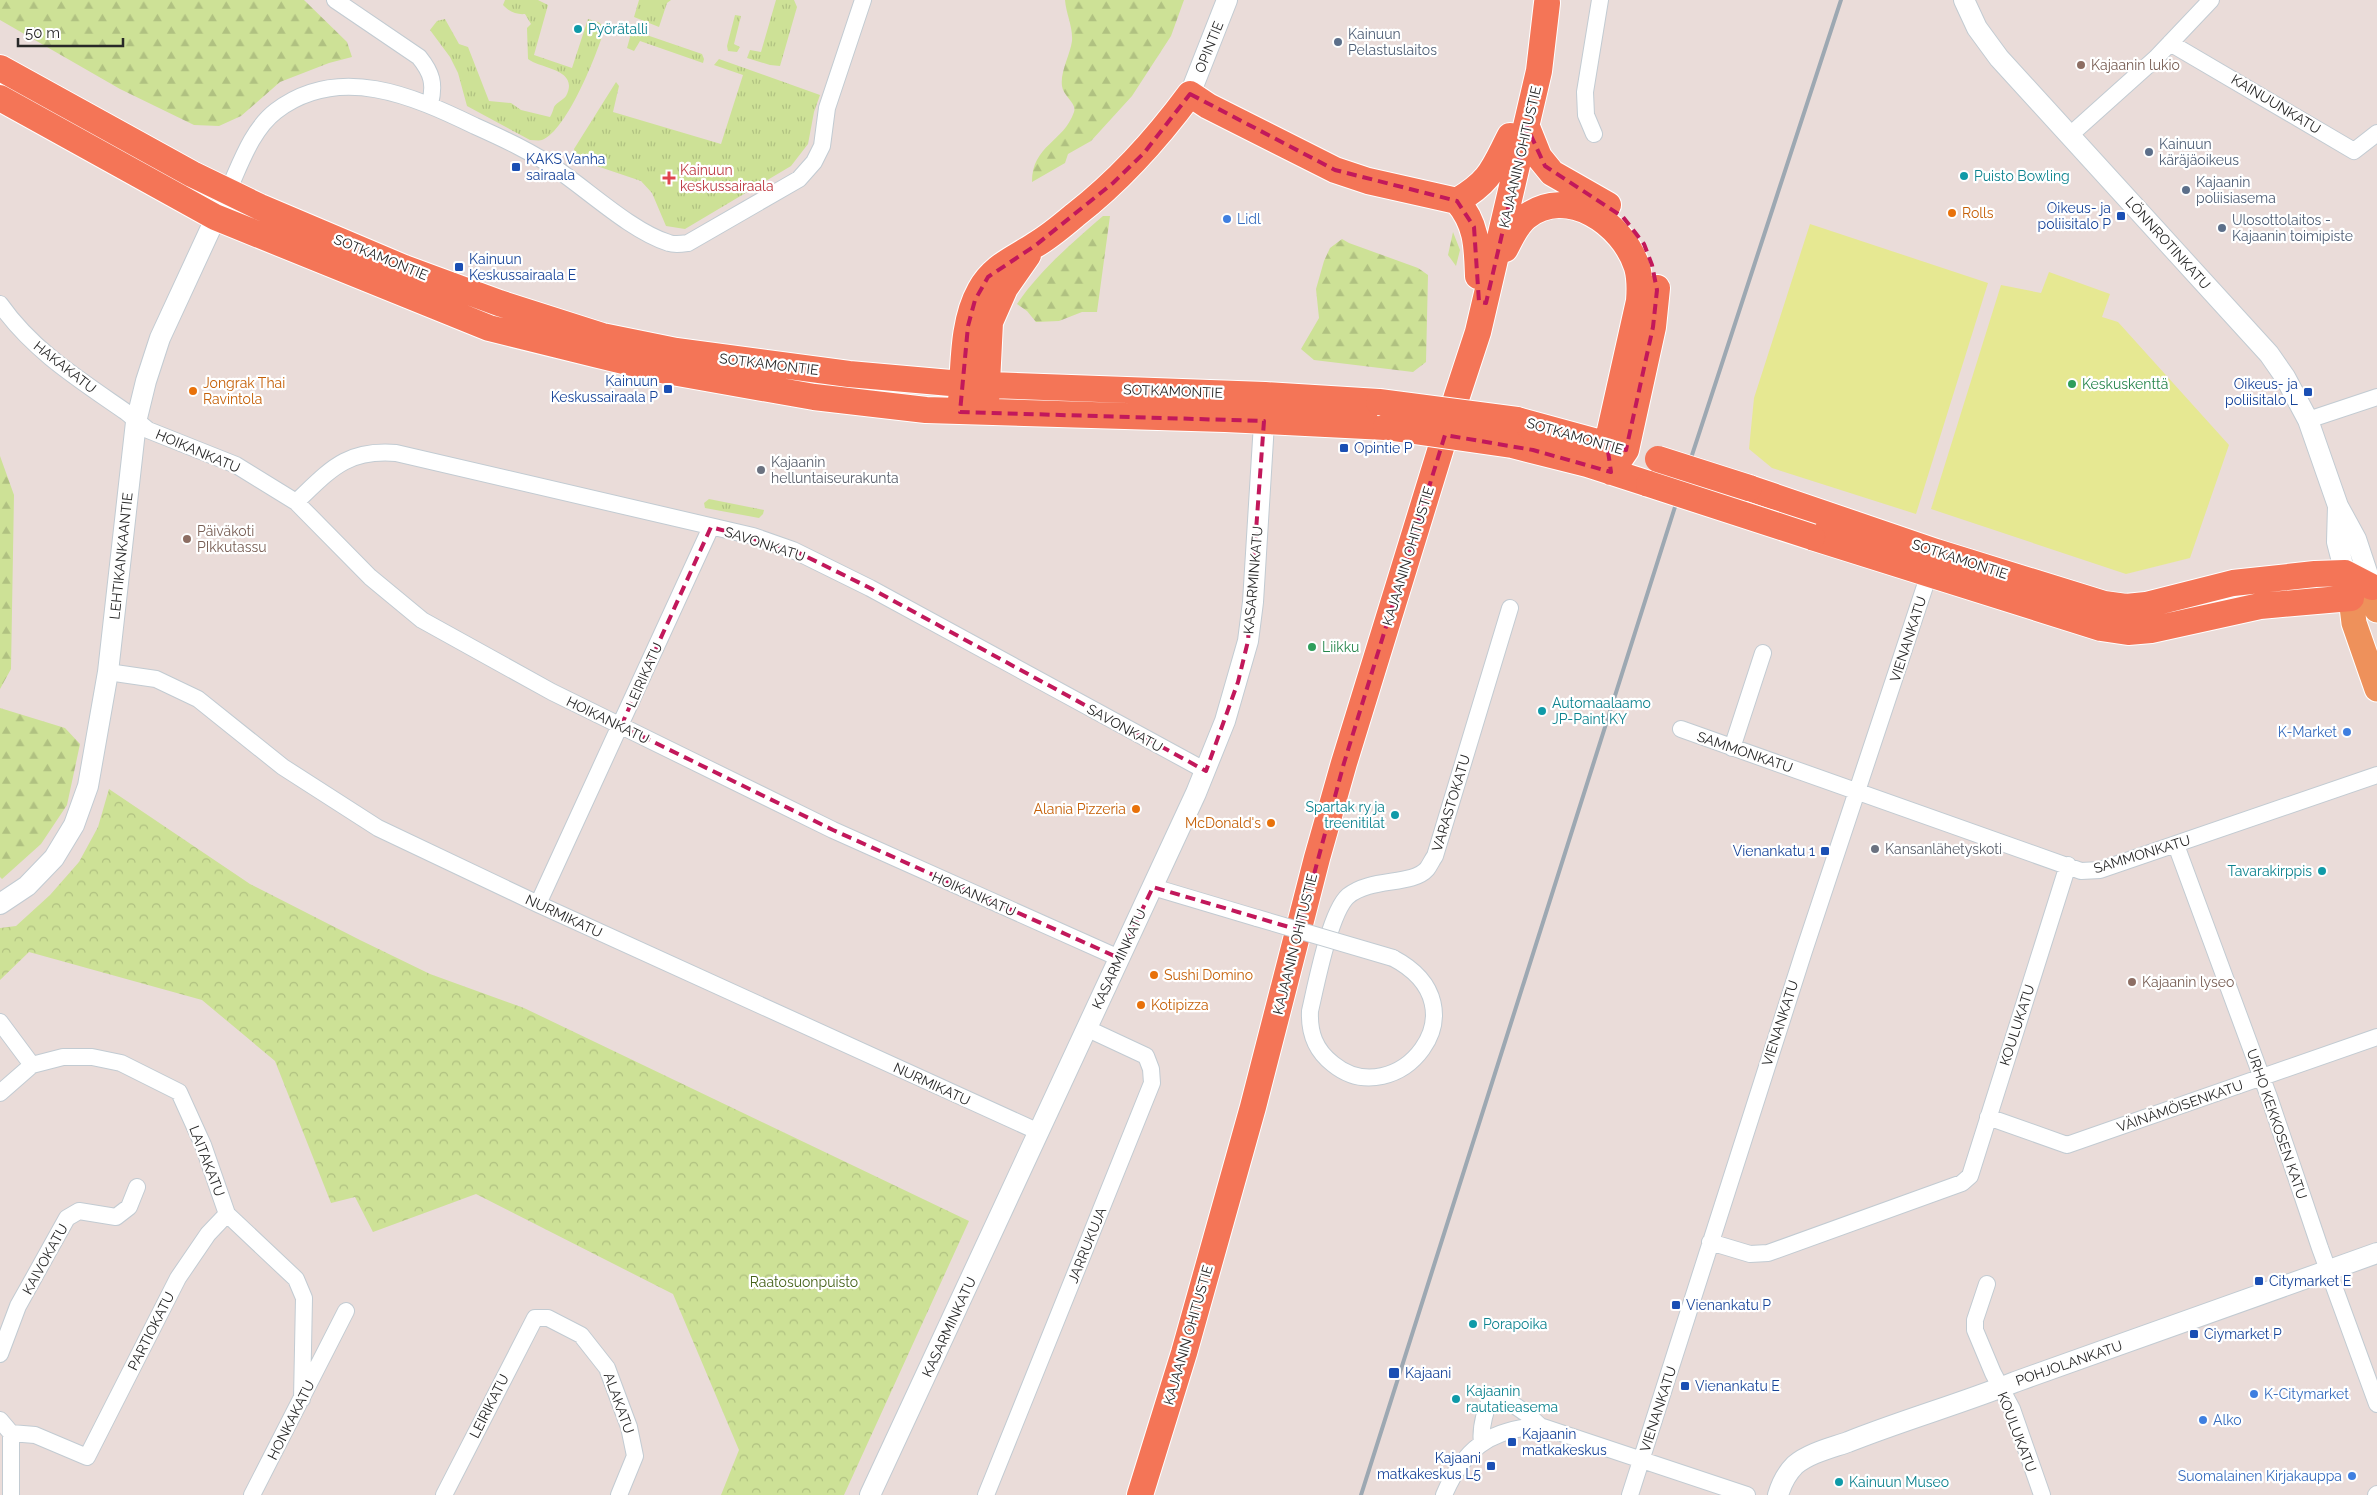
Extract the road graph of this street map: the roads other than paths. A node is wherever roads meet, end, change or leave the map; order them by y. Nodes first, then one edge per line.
1 (335, 0) edge
2 (863, 0) edge
3 (1227, 0) edge
4 (1600, 0) edge
5 (1964, 0) edge
6 (2211, 0) edge
7 (1547, 1) edge
8 (2170, 44) junction
9 (0, 68) edge
10 (1190, 94) junction
11 (0, 98) edge
12 (430, 104) junction
13 (1518, 131) junction
14 (2377, 133) edge
15 (1594, 134) dead end
16 (2069, 136) junction
17 (228, 191) junction
18 (1450, 199) junction
19 (215, 217) junction
20 (1486, 273) junction
21 (0, 304) edge
22 (975, 385) junction
23 (1265, 394) junction
24 (2377, 397) edge
25 (972, 412) junction
26 (2308, 420) junction
27 (1264, 421) junction
28 (136, 422) junction
29 (1616, 447) junction
30 (1611, 472) junction
31 (296, 502) junction
32 (2338, 506) junction
33 (711, 527) junction
34 (1932, 563) junction
35 (2345, 573) junction
36 (2369, 595) edge
37 (1510, 608) dead end
38 (1763, 654) dead end
39 (108, 672) junction
40 (2377, 689) edge
41 (621, 726) junction
42 (1681, 730) dead end
43 (1732, 748) junction
44 (1206, 771) junction
45 (2377, 775) edge
46 (1858, 792) junction
47 (2176, 845) junction
48 (2068, 865) junction
49 (1153, 887) junction
50 (0, 904) edge
51 (538, 904) junction
52 (1119, 958) junction
53 (0, 1022) edge
54 (1086, 1028) junction
55 (2377, 1037) edge
56 (32, 1065) junction
57 (2262, 1078) junction
58 (0, 1093) edge
59 (1988, 1117) junction
60 (1039, 1132) junction
61 (136, 1186) dead end
62 (227, 1214) junction
63 (1710, 1242) junction
64 (2377, 1253) edge
65 (2329, 1271) junction
66 (1987, 1284) dead end
67 (346, 1311) dead end
68 (535, 1318) joint
69 (0, 1354) edge
70 (2000, 1388) junction
71 (302, 1399) junction
72 (2377, 1404) edge
73 (0, 1420) edge
74 (1540, 1426) junction
75 (11, 1433) junction
76 (1482, 1443) junction
77 (1642, 1460) junction
78 (875, 1493) edge
79 (11, 1495) edge
80 (252, 1495) edge
81 (444, 1495) edge
82 (619, 1495) edge
83 (986, 1495) edge
84 (1140, 1495) edge
85 (1444, 1495) edge
86 (1630, 1495) edge
87 (1747, 1495) edge
88 (1778, 1495) edge
89 (2042, 1495) edge

1 - 12 street
2 - 12 street
3 - 10 street, OPINTIE
4 - 15 street
5 - 16 street, LÖNNROTINKATU
6 - 8 street
7 - 13 highway, KAJAANIN OHITUSTIE
8 - 14 street, KAINUUNKATU
8 - 16 street
9 - 17 highway, SOTKAMONTIE
10 - 18 highway
10 - 22 highway
11 - 19 highway, SOTKAMONTIE
12 - 17 street
13 - 18 highway
13 - 20 highway, KAJAANIN OHITUSTIE
13 - 29 highway
16 - 26 street, LÖNNROTINKATU
17 - 19 street, LEHTIKANKAANTIE
17 - 22 highway, SOTKAMONTIE
18 - 20 highway
19 - 25 highway, SOTKAMONTIE
19 - 28 street, LEHTIKANKAANTIE
20 - 29 highway
20 - 84 highway, KAJAANIN OHITUSTIE
21 - 28 street, HAKAKATU
22 - 23 highway, SOTKAMONTIE
22 - 25 highway
23 - 27 street, KASARMINKATU
23 - 29 highway, SOTKAMONTIE, bridge
24 - 26 street
25 - 27 highway, SOTKAMONTIE
26 - 32 street, LÖNNROTINKATU
27 - 30 highway, SOTKAMONTIE, bridge
27 - 44 street, KASARMINKATU
28 - 31 street, HOIKANKATU
28 - 39 street, LEHTIKANKAANTIE
29 - 30 highway
29 - 34 highway, SOTKAMONTIE, bridge
30 - 34 highway, SOTKAMONTIE, bridge
31 - 33 street, SAVONKATU
31 - 41 street, HOIKANKATU
32 - 35 street, LÖNNROTINKATU
32 - 36 street, LÖNNROTINKATU
33 - 41 street, LEIRIKATU
33 - 44 street, SAVONKATU
34 - 35 highway, SOTKAMONTIE
34 - 36 highway, SOTKAMONTIE
34 - 46 street, VIENANKATU
35 - 36 highway, SOTKAMONTIE
36 - 40 main road, LÖNNROTINKATU
37 - 49 street, VARASTOKATU, bridge
38 - 43 street
39 - 50 street, LEHTIKANKAANTIE
39 - 51 street, NURMIKATU
41 - 51 street, LEIRIKATU
41 - 52 street, HOIKANKATU
42 - 43 street, SAMMONKATU
43 - 46 street, SAMMONKATU
44 - 49 street, KASARMINKATU
45 - 47 street, SAMMONKATU
46 - 48 street, SAMMONKATU
46 - 63 street, VIENANKATU
47 - 48 street, SAMMONKATU
47 - 57 street, URHO KEKKOSEN KATU
48 - 59 street, KOULUKATU
49 - 52 street, KASARMINKATU
51 - 60 street, NURMIKATU
52 - 54 street, KASARMINKATU
53 - 56 street
54 - 60 street, KASARMINKATU
54 - 83 street, JARRUKUJA
55 - 57 street, VÄINÄMÖISENKATU
56 - 58 street, LAITAKATU
56 - 62 street, LAITAKATU
57 - 59 street, VÄINÄMÖISENKATU
57 - 65 street, URHO KEKKOSEN KATU
59 - 63 street, KOULUKATU
60 - 78 street, KASARMINKATU
61 - 69 street, KAIVOKATU
62 - 71 street, LAITAKATU
62 - 75 street, PARTIOKATU
63 - 77 street, VIENANKATU
64 - 65 street, POHJOLANKATU
65 - 70 street, POHJOLANKATU
65 - 72 street, URHO KEKKOSEN KATU
66 - 70 street, KOULUKATU
67 - 71 street, HONKAKATU
68 - 81 street, LEIRIKATU
68 - 82 street, ALAKATU
70 - 88 street, POHJOLANKATU
70 - 89 street, KOULUKATU
71 - 80 street, HONKAKATU
73 - 75 street
74 - 76 street
74 - 76 street
74 - 77 street
75 - 79 street
76 - 85 street
77 - 86 street, VIENANKATU
77 - 87 street

